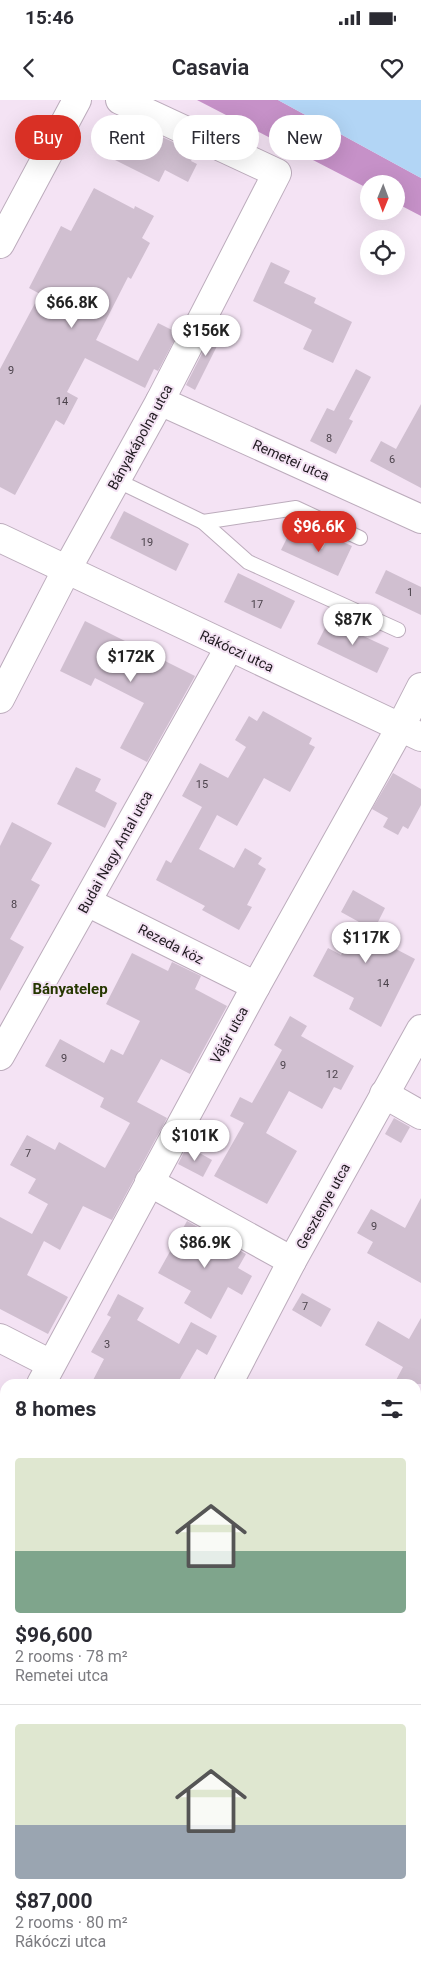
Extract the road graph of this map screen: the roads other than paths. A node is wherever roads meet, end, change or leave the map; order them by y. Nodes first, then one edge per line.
1 (76, 100) edge
2 (120, 100) edge
3 (0, 244) edge
4 (160, 401) junction
5 (116, 480) junction
6 (421, 519) edge
7 (203, 522) junction
8 (0, 538) edge
9 (360, 538) dead end
10 (67, 569) junction
11 (398, 630) dead end
12 (229, 648) junction
13 (421, 687) edge
14 (0, 699) edge
15 (411, 732) edge
16 (421, 758) edge
17 (87, 902) junction
18 (256, 986) junction
19 (421, 1029) edge
20 (0, 1056) edge
21 (384, 1094) junction
22 (421, 1115) edge
23 (149, 1182) junction
24 (292, 1261) junction
25 (0, 1338) edge
26 (46, 1374) edge
27 (231, 1379) edge

1 - 3 street
2 - 4 street, Bányakápolna utca
4 - 5 street, Bányakápolna utca
4 - 6 street, Remetei utca
5 - 7 lane
5 - 10 street, Bányakápolna utca
7 - 9 lane
7 - 11 lane
8 - 10 street, Rákóczi utca
10 - 12 street, Rákóczi utca
10 - 14 street, Bányakápolna utca
12 - 15 street, Rákóczi utca
12 - 17 street, Budai Nagy Antal utca
13 - 15 street, Vájár utca
15 - 16 street
15 - 18 street, Vájár utca
17 - 18 street, Rezeda köz
17 - 20 street, Budai Nagy Antal utca
18 - 23 street, Vájár utca
19 - 21 street, Gesztenye utca
21 - 22 street
21 - 24 street, Gesztenye utca
23 - 24 street
23 - 26 street, Vájár utca
24 - 27 street, Gesztenye utca
25 - 26 street

